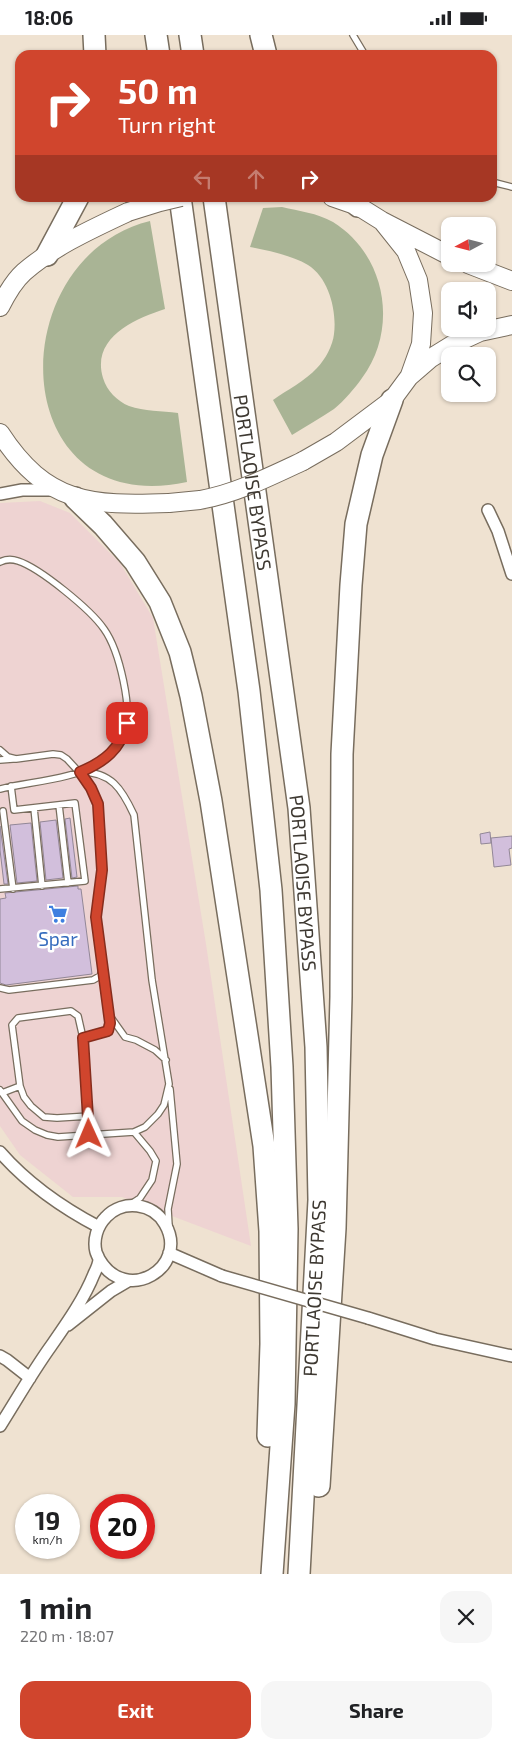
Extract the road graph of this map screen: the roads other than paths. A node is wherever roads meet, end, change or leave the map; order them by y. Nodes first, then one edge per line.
1 (94, 35) edge
2 (156, 35) edge
3 (190, 35) edge
4 (261, 35) edge
5 (353, 35) edge
6 (95, 50) edge
7 (158, 50) edge
8 (192, 50) edge
9 (265, 50) edge
10 (362, 50) edge
11 (497, 183) edge
12 (512, 187) edge
13 (75, 202) edge
14 (160, 202) edge
15 (181, 202) edge
16 (215, 202) edge
17 (353, 202) edge
18 (382, 221) junction
19 (441, 251) edge
20 (47, 255) junction
21 (23, 273) junction
22 (491, 273) edge
23 (0, 278) edge
24 (512, 281) edge
25 (0, 307) edge
26 (512, 325) edge
27 (409, 377) junction
28 (392, 400) junction
29 (0, 433) edge
30 (55, 489) junction
31 (0, 494) edge
32 (76, 497) junction
33 (488, 510) dead end
34 (0, 560) edge
35 (512, 574) edge
36 (0, 750) edge
37 (16, 759) junction
38 (0, 760) edge
39 (80, 772) junction
40 (11, 786) junction
41 (0, 789) edge
42 (59, 805) junction
43 (34, 808) junction
44 (14, 810) junction
45 (2, 812) edge
46 (68, 883) junction
47 (42, 886) junction
48 (0, 889) edge
49 (13, 889) junction
50 (103, 968) junction
51 (0, 988) edge
52 (109, 1014) junction
53 (83, 1038) junction
54 (166, 1061) junction
55 (170, 1084) junction
56 (20, 1086) junction
57 (1, 1092) edge
58 (89, 1116) junction
59 (134, 1132) junction
60 (89, 1134) junction
61 (0, 1152) edge
62 (128, 1206) junction
63 (99, 1227) junction
64 (170, 1237) junction
65 (169, 1253) junction
66 (99, 1259) junction
67 (128, 1281) junction
68 (65, 1328) junction
69 (0, 1356) edge
70 (512, 1356) edge
71 (30, 1378) junction
72 (0, 1426) edge
73 (264, 1574) edge
74 (272, 1574) edge
75 (299, 1574) edge
76 (313, 1574) edge

1 - 6 highway
2 - 7 highway
3 - 8 highway
4 - 9 highway
5 - 10 lane
11 - 12 lane
13 - 20 highway
14 - 20 main road, bridge
15 - 74 highway, PORTLAOISE BYPASS
16 - 75 highway, PORTLAOISE BYPASS
17 - 18 main road
18 - 19 main road
18 - 27 main road
20 - 21 main road
21 - 23 main road
21 - 25 main road
22 - 24 main road
26 - 27 main road
27 - 28 main road
28 - 32 main road, bridge
28 - 76 highway
29 - 30 main road
30 - 31 street
30 - 32 main road
32 - 73 highway
33 - 35 street
34 - 39 lane
36 - 37 lane
37 - 38 lane
37 - 39 lane
39 - 40 lane
39 - 50 lane
39 - 54 lane
40 - 41 lane
40 - 44 lane
42 - 43 lane
42 - 46 lane
42 - 46 lane
43 - 44 lane
43 - 47 lane
44 - 45 lane
45 - 49 lane
46 - 47 lane
47 - 49 lane
48 - 49 lane
50 - 51 lane
50 - 52 lane
52 - 53 lane
52 - 54 lane
53 - 56 lane
53 - 58 lane
54 - 55 lane
55 - 59 lane
55 - 64 lane
56 - 57 lane
56 - 58 lane
57 - 60 lane
58 - 60 lane
59 - 60 lane
59 - 62 lane
61 - 63 street
62 - 63 street
62 - 64 street
63 - 66 street
64 - 65 street
65 - 67 street
65 - 70 street, bridge
66 - 67 street
66 - 68 street
67 - 68 street
68 - 71 street
69 - 71 street
71 - 72 street

